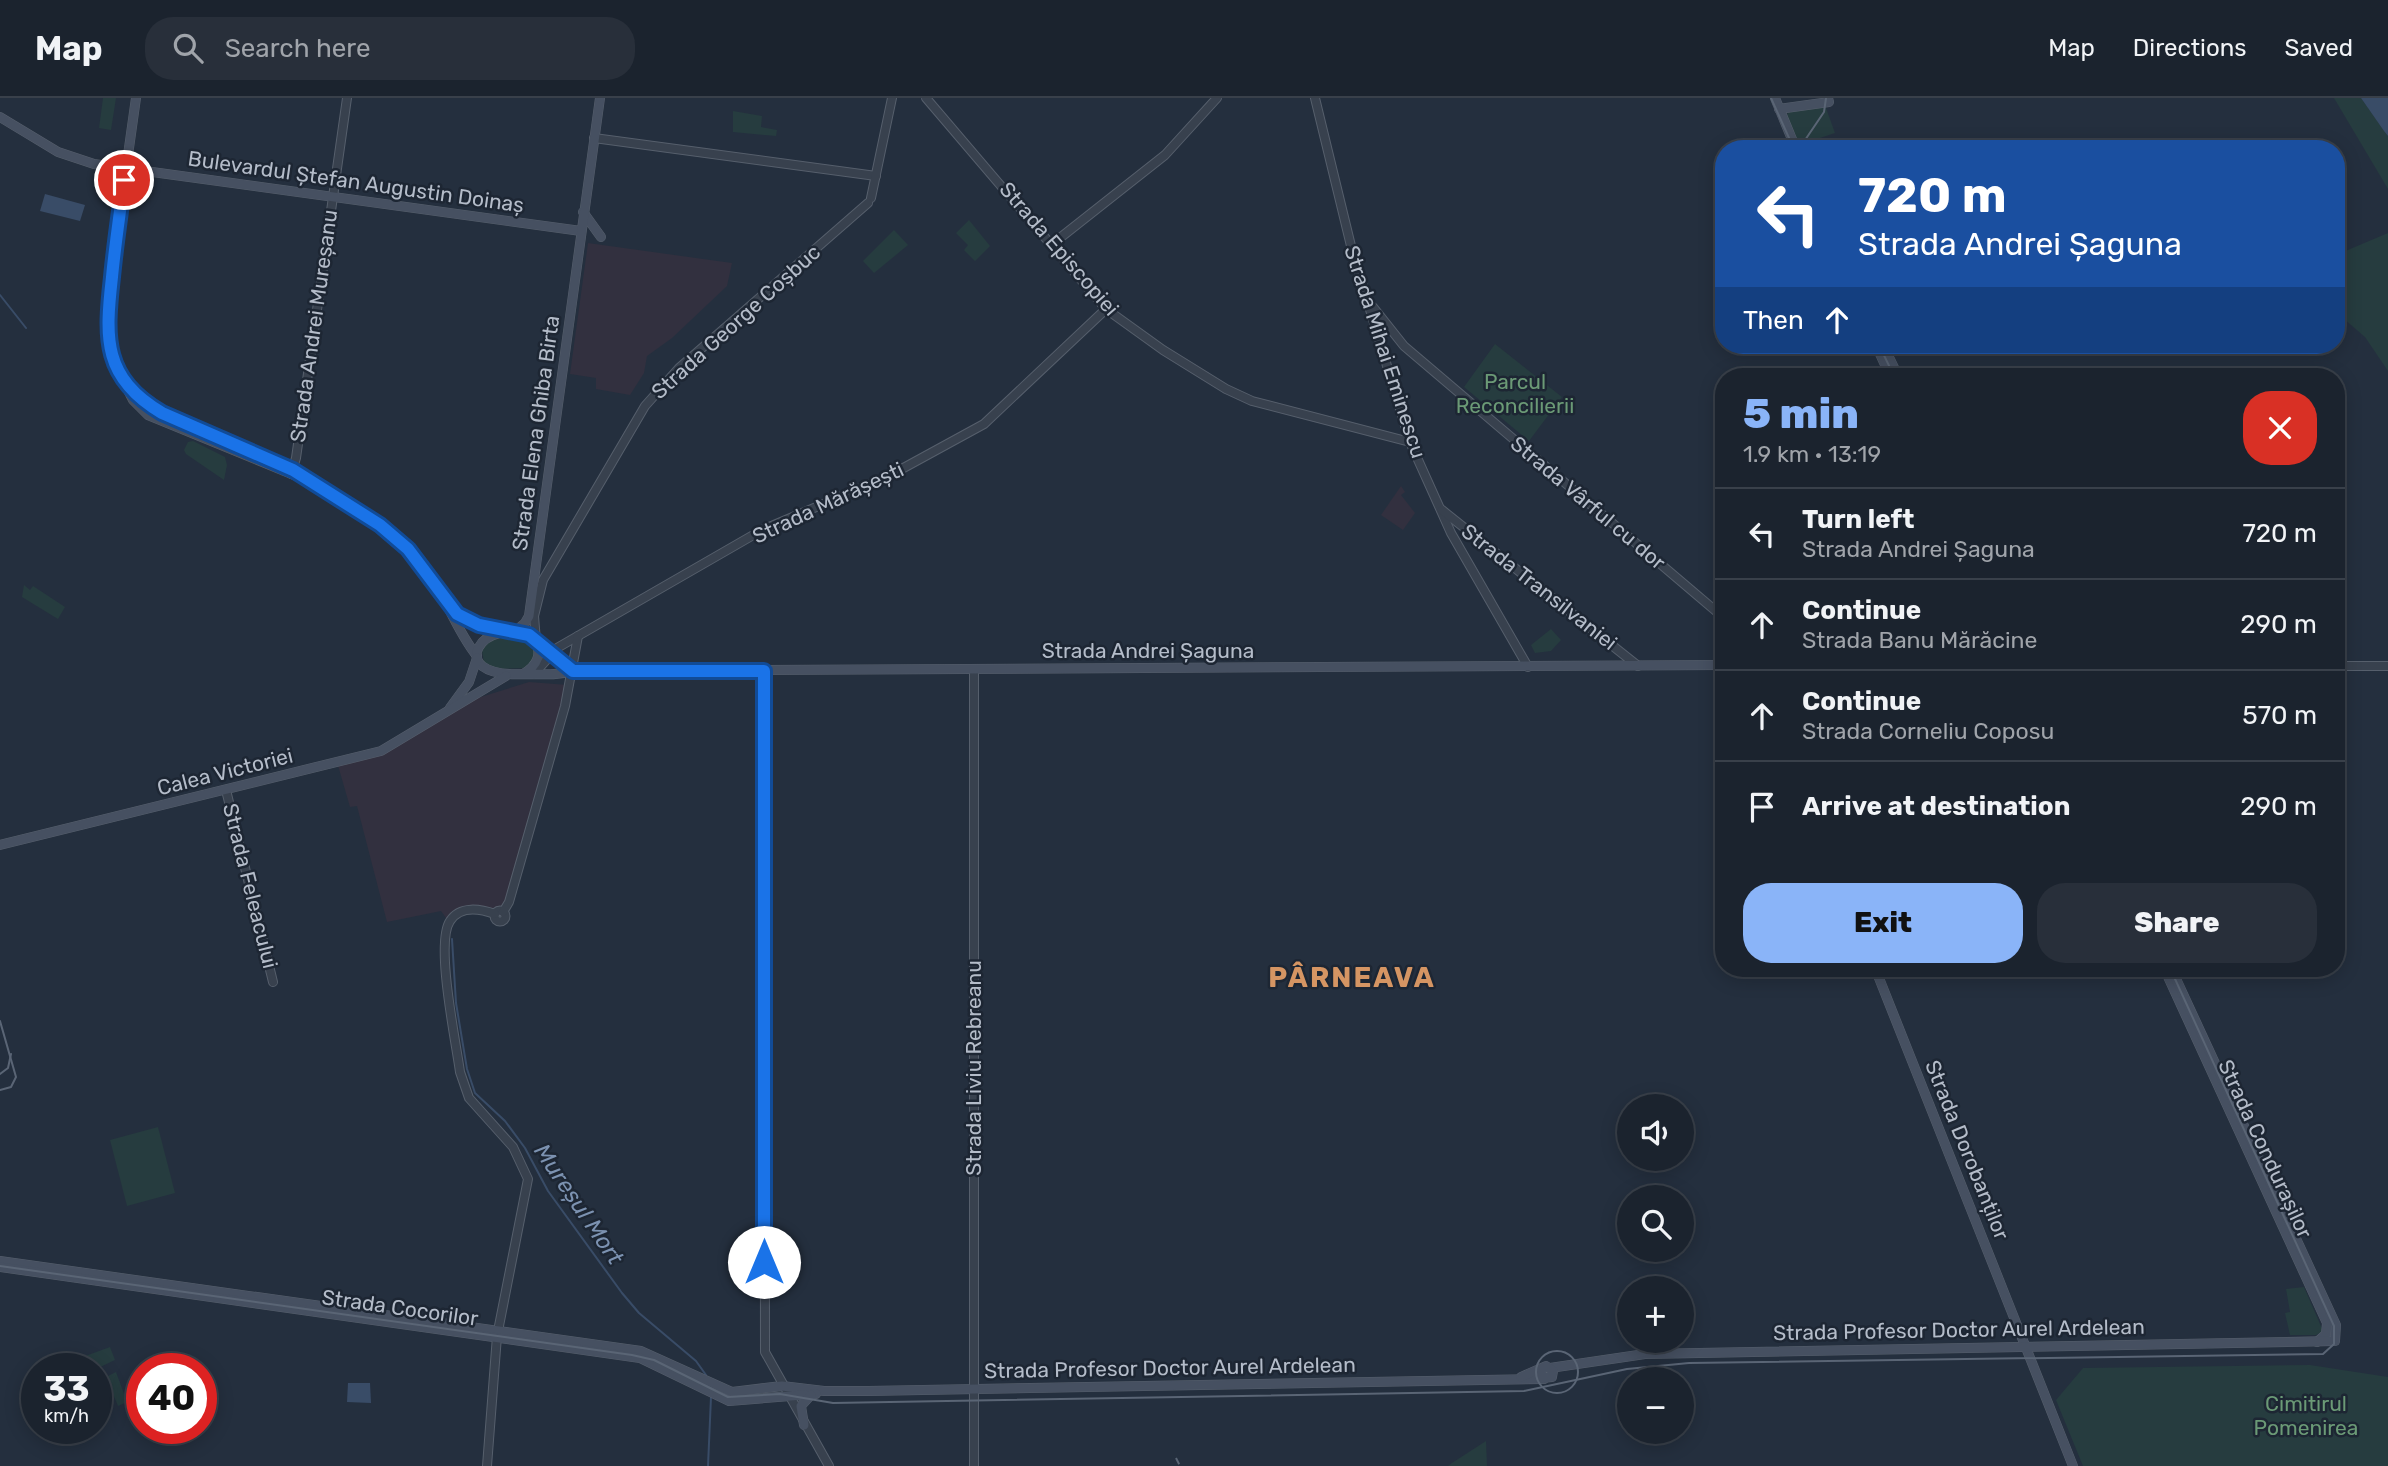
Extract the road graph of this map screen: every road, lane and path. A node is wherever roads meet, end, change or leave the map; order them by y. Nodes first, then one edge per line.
1 (136, 98) edge
2 (347, 98) edge
3 (600, 98) edge
4 (892, 98) edge
5 (926, 98) edge
6 (1217, 98) edge
7 (1315, 98) edge
8 (1775, 98) edge
9 (1828, 100) edge
10 (1779, 109) junction
11 (0, 117) edge
12 (594, 138) junction
13 (1792, 140) edge
14 (126, 169) junction
15 (876, 176) junction
16 (332, 196) junction
17 (583, 212) junction
18 (581, 232) junction
19 (601, 237) dead end
20 (1051, 245) junction
21 (1367, 297) junction
22 (1106, 309) junction
23 (1404, 345) junction
24 (1383, 354) junction
25 (1410, 442) junction
26 (292, 472) junction
27 (1440, 508) junction
28 (451, 609) junction
29 (1715, 610) edge
30 (511, 633) junction
31 (578, 636) junction
32 (536, 642) junction
33 (550, 654) junction
34 (477, 657) junction
35 (1715, 665) edge
36 (1638, 666) junction
37 (2345, 666) edge
38 (2388, 666) edge
39 (1528, 667) junction
40 (974, 669) junction
41 (573, 671) junction
42 (764, 671) junction
43 (523, 674) junction
44 (534, 674) junction
45 (506, 676) junction
46 (449, 710) junction
47 (226, 790) junction
48 (0, 845) edge
49 (1879, 977) edge
50 (2168, 977) edge
51 (2175, 977) edge
52 (273, 982) dead end
53 (0, 1261) edge
54 (0, 1267) edge
55 (497, 1335) junction
56 (2317, 1342) junction
57 (2332, 1342) joint
58 (2026, 1345) junction
59 (975, 1389) junction
60 (785, 1391) junction
61 (824, 1391) junction
62 (811, 1395) junction
63 (804, 1425) junction
64 (487, 1466) edge
65 (829, 1466) edge
66 (974, 1466) edge
67 (2073, 1466) edge

1 - 14 main road
2 - 16 street, Strada Andrei Mureșanu
3 - 12 main road, Strada Elena Ghiba Birta
4 - 15 street
5 - 20 street, Strada Episcopiei
6 - 20 street
7 - 21 street, Strada Mihai Eminescu
8 - 10 main road
9 - 10 main road
10 - 13 main road
11 - 14 main road, Bulevardul Ștefan Augustin Doinaș
12 - 15 street
12 - 17 main road, Strada Elena Ghiba Birta
14 - 16 main road, Bulevardul Ștefan Augustin Doinaș
14 - 26 main road
15 - 32 street, Strada George Coșbuc
16 - 18 main road, Bulevardul Ștefan Augustin Doinaș
16 - 26 street, Strada Andrei Mureșanu
17 - 18 main road, Strada Elena Ghiba Birta
17 - 19 main road
18 - 30 main road, Strada Elena Ghiba Birta
20 - 22 street, Strada Episcopiei
21 - 23 street, Strada Vârful cu dor
21 - 24 street, Strada Mihai Eminescu
22 - 25 street, Strada Episcopiei
22 - 31 street, Strada Mărășești
23 - 24 street
23 - 29 street, Strada Vârful cu dor
24 - 25 street, Strada Mihai Eminescu
25 - 27 street, Strada Mihai Eminescu
26 - 28 main road
27 - 36 street, Strada Transilvaniei
27 - 39 street, Strada Mihai Eminescu
28 - 30 main road
28 - 34 main road
30 - 32 main road
30 - 34 main road
31 - 33 street, Strada Mărășești
31 - 41 street
32 - 33 main road
32 - 43 main road
33 - 41 main road
33 - 44 street, Strada Mărășești
34 - 45 main road
34 - 46 main road, Calea Victoriei
35 - 36 main road, Strada Andrei Șaguna
36 - 39 main road, Strada Andrei Șaguna
37 - 38 street
39 - 40 main road, Strada Andrei Șaguna
40 - 42 main road, Strada Andrei Șaguna
40 - 59 street, Strada Liviu Rebreanu
41 - 42 main road, Strada Andrei Șaguna
41 - 44 main road, Strada Andrei Șaguna
41 - 55 street
42 - 60 street
43 - 44 main road, Strada Andrei Șaguna
43 - 45 main road
45 - 46 main road, Calea Victoriei
46 - 47 main road, Calea Victoriei
47 - 48 main road, Calea Victoriei
47 - 52 street, Strada Feleacului
49 - 58 main road, Strada Dorobanților
50 - 56 main road, Strada Condurașilor
51 - 57 main road, Strada Condurașilor
53 - 55 main road, Strada Cocorilor
54 - 55 main road, Strada Cocorilor
55 - 60 main road, Strada Cocorilor
55 - 64 street
56 - 57 main road, Strada Profesor Doctor Aurel Ardelean
56 - 58 main road, Strada Profesor Doctor Aurel Ardelean
58 - 59 main road, Strada Profesor Doctor Aurel Ardelean
58 - 67 main road, Strada Dorobanților
59 - 61 main road, Strada Profesor Doctor Aurel Ardelean
59 - 66 street, Strada Liviu Rebreanu
60 - 61 main road, Strada Profesor Doctor Aurel Ardelean
60 - 62 main road, Strada Profesor Doctor Aurel Ardelean
60 - 63 street
61 - 62 main road, Strada Profesor Doctor Aurel Ardelean
62 - 63 main road
63 - 65 street

